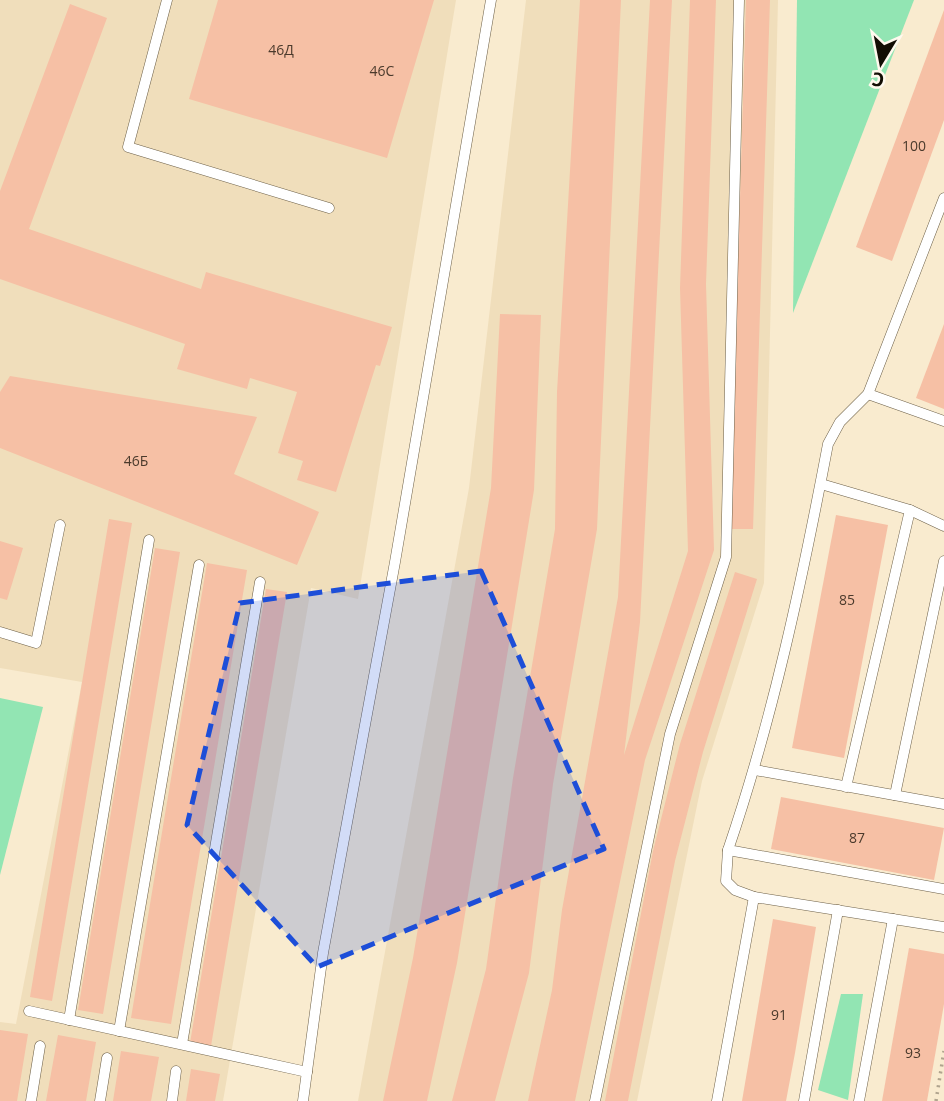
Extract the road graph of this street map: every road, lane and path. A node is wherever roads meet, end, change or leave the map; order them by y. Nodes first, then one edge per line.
1 (167, 0) edge
2 (491, 0) edge
3 (739, 0) edge
4 (944, 198) edge
5 (329, 208) dead end
6 (868, 394) junction
7 (944, 421) edge
8 (821, 484) junction
9 (910, 510) junction
10 (60, 525) dead end
11 (944, 526) edge
12 (149, 540) dead end
13 (944, 561) edge
14 (199, 565) dead end
15 (260, 582) dead end
16 (0, 632) edge
17 (755, 770) junction
18 (846, 787) junction
19 (895, 795) junction
20 (944, 804) edge
21 (728, 850) junction
22 (944, 890) edge
23 (754, 897) junction
24 (838, 910) junction
25 (893, 919) junction
26 (944, 928) edge
27 (29, 1012) dead end
28 (69, 1020) junction
29 (119, 1031) junction
30 (182, 1044) junction
31 (40, 1046) dead end
32 (944, 1051) edge
33 (107, 1058) dead end
34 (176, 1071) dead end
35 (307, 1072) junction
36 (31, 1101) edge
37 (100, 1101) edge
38 (172, 1101) edge
39 (303, 1101) edge
40 (595, 1101) edge
41 (718, 1101) edge
42 (804, 1101) edge
43 (859, 1101) edge
44 (936, 1101) edge

1 - 5 lane
2 - 35 lane
3 - 40 lane
4 - 6 lane
6 - 7 lane
6 - 8 lane
8 - 9 lane
8 - 17 lane
9 - 11 lane
9 - 18 lane
10 - 16 lane
12 - 28 lane
13 - 19 lane
14 - 29 lane
15 - 30 lane
17 - 18 lane
17 - 21 lane
18 - 19 lane
19 - 20 lane
21 - 22 lane
21 - 23 lane
23 - 24 lane
23 - 41 lane
24 - 25 lane
24 - 42 lane
25 - 26 lane
25 - 43 lane
27 - 28 lane
28 - 29 lane
29 - 30 lane
30 - 35 lane
31 - 36 lane
32 - 44 path
33 - 37 lane
34 - 38 lane
35 - 39 lane

